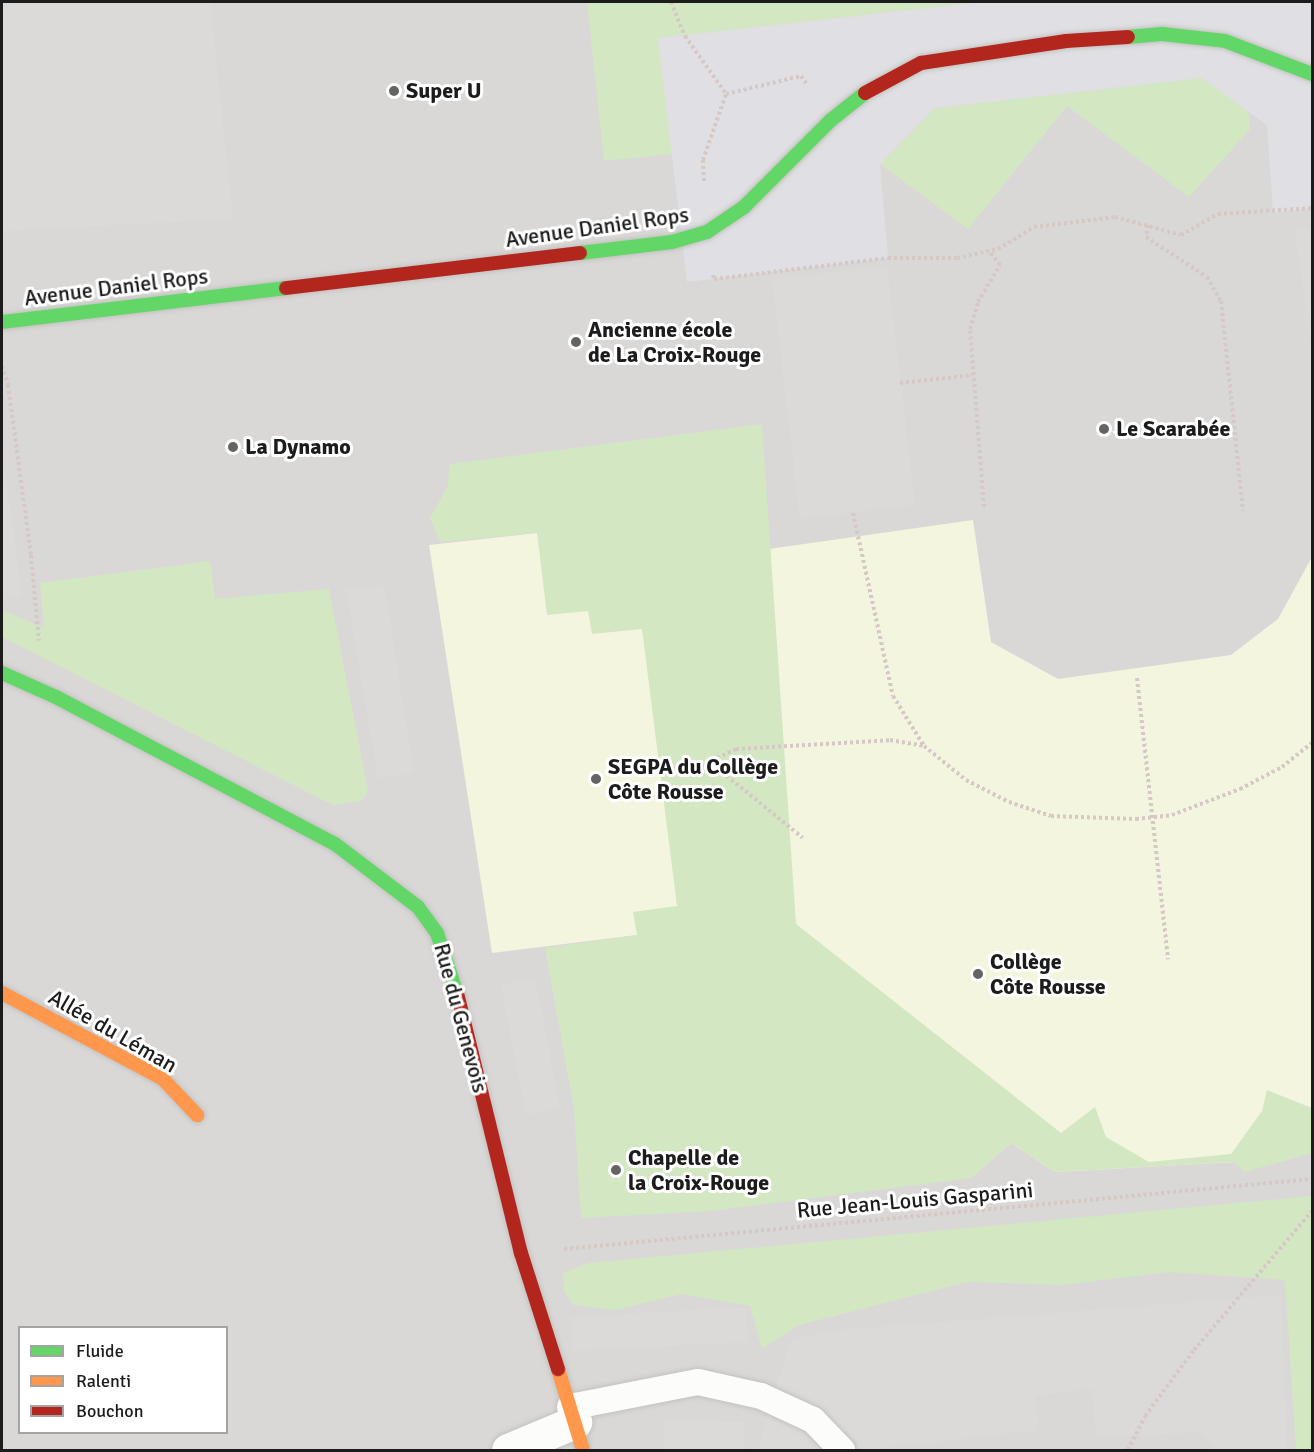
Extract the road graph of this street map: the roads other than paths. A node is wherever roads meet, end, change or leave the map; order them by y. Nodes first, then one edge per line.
1 (1312, 75) edge
2 (2, 322) edge
3 (2, 673) edge
4 (2, 993) edge
5 (197, 1115) dead end
6 (576, 1427) edge
7 (508, 1450) edge
8 (842, 1450) edge

1 - 2 main road, Avenue Daniel Rops
3 - 6 main road, Rue du Genevois
4 - 5 main road, Allée du Léman
6 - 7 street
6 - 8 lane

